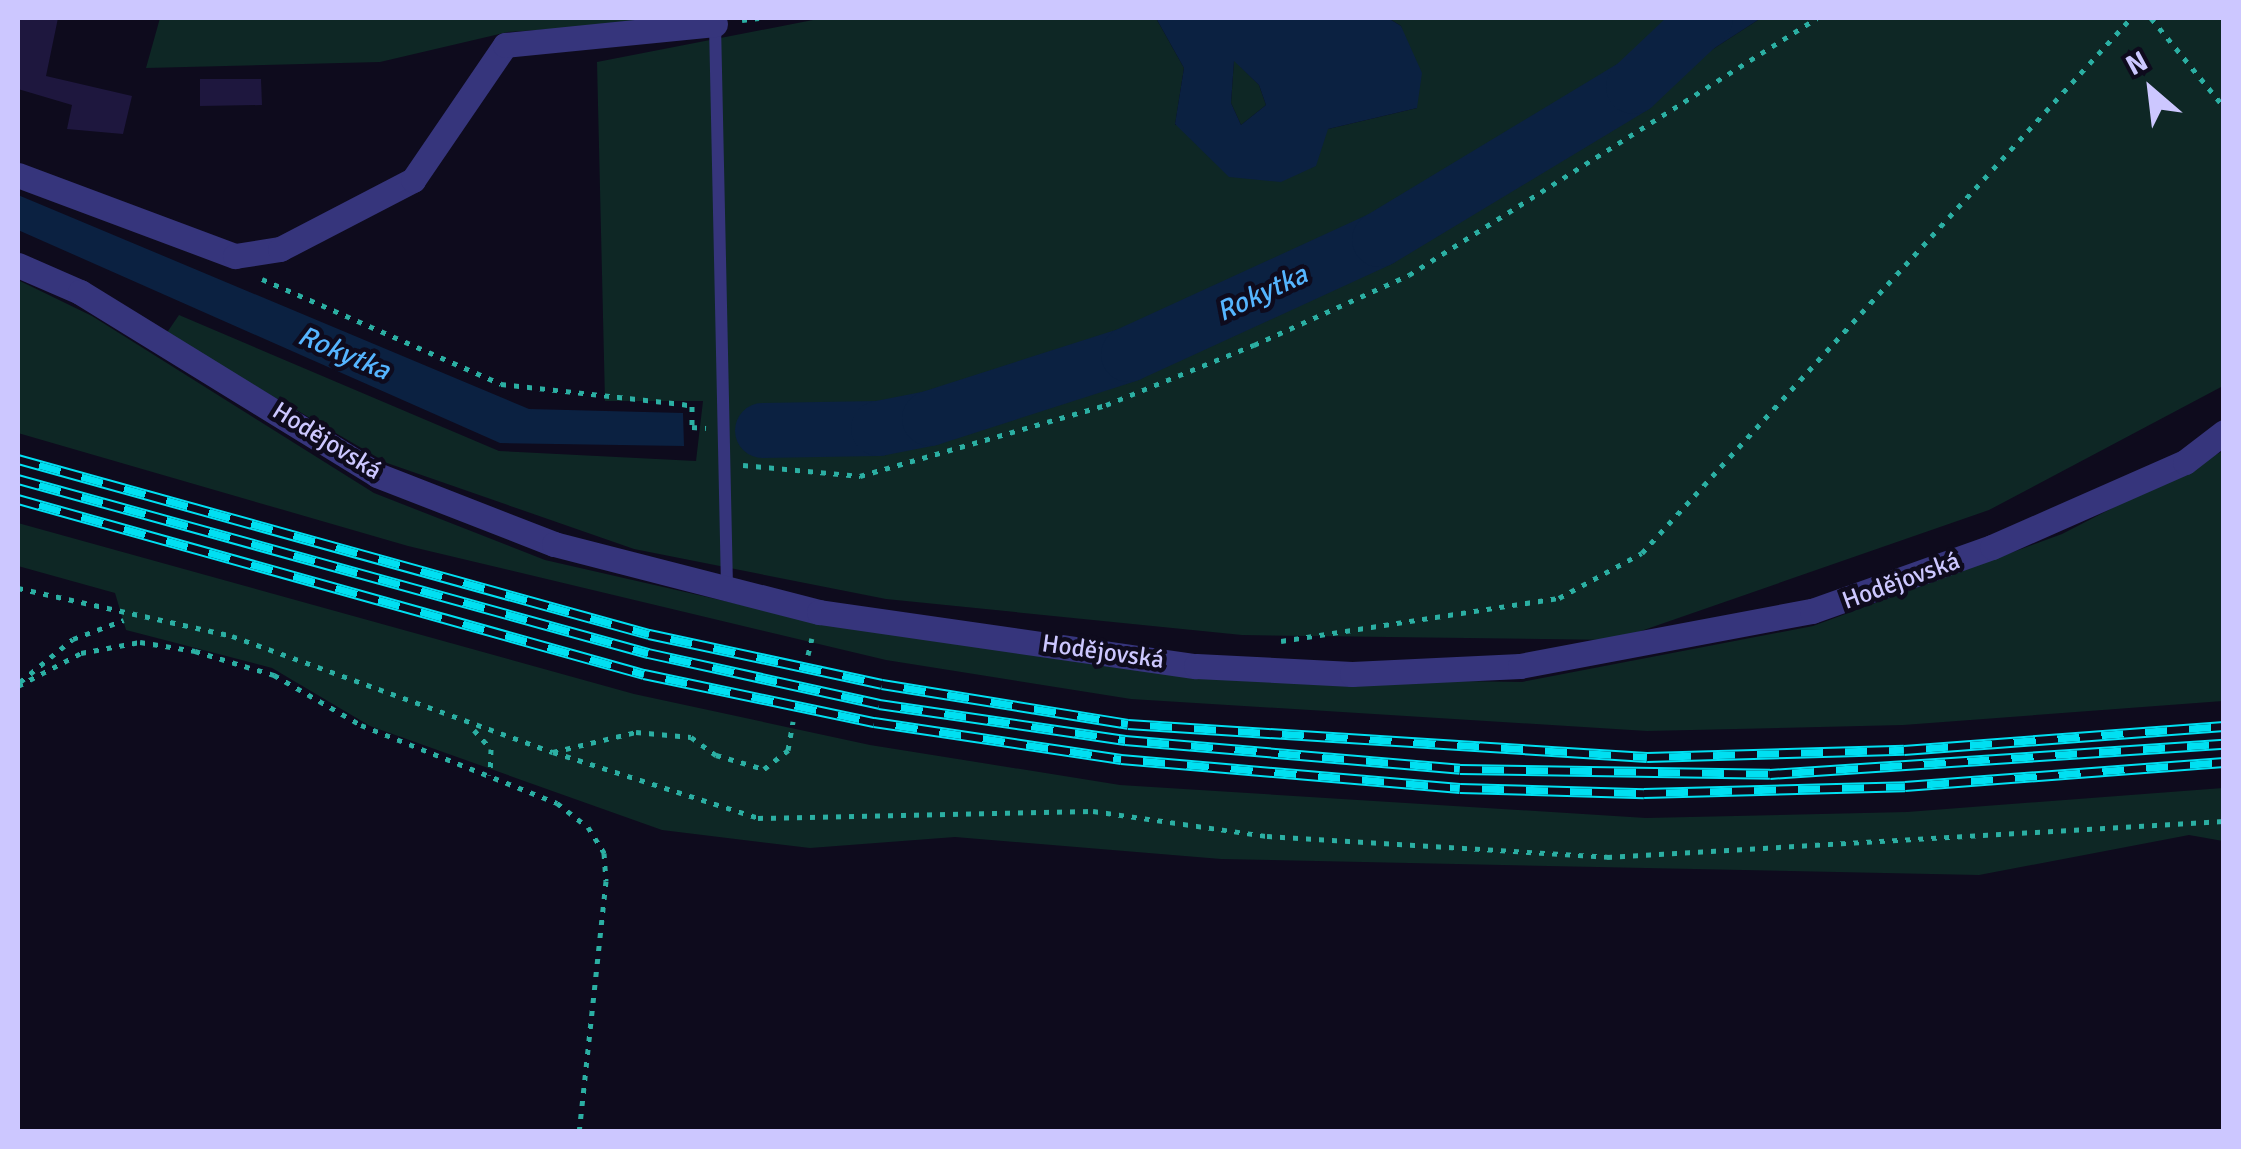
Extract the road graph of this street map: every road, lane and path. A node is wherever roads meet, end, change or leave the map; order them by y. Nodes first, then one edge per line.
1 (1817, 18) edge
2 (2130, 18) edge
3 (2151, 18) edge
4 (714, 24) joint
5 (2224, 107) edge
6 (18, 175) edge
7 (236, 256) junction
8 (18, 266) edge
9 (692, 427) dead end
10 (2224, 432) edge
11 (724, 462) junction
12 (18, 588) edge
13 (727, 589) junction
14 (138, 621) junction
15 (1271, 644) dead end
16 (18, 685) edge
17 (793, 721) dead end
18 (470, 727) junction
19 (553, 752) junction
20 (490, 775) junction
21 (2224, 822) edge
22 (578, 1132) edge

1 - 11 path
2 - 15 path
3 - 5 path
4 - 7 street
4 - 11 lane
6 - 7 street
7 - 9 path
8 - 13 street, Hodějovská
10 - 13 street, Hodějovská
11 - 13 lane
12 - 14 path
14 - 16 path
14 - 18 path
16 - 20 path
17 - 19 path
18 - 19 path
18 - 20 path
19 - 21 path
20 - 22 path

